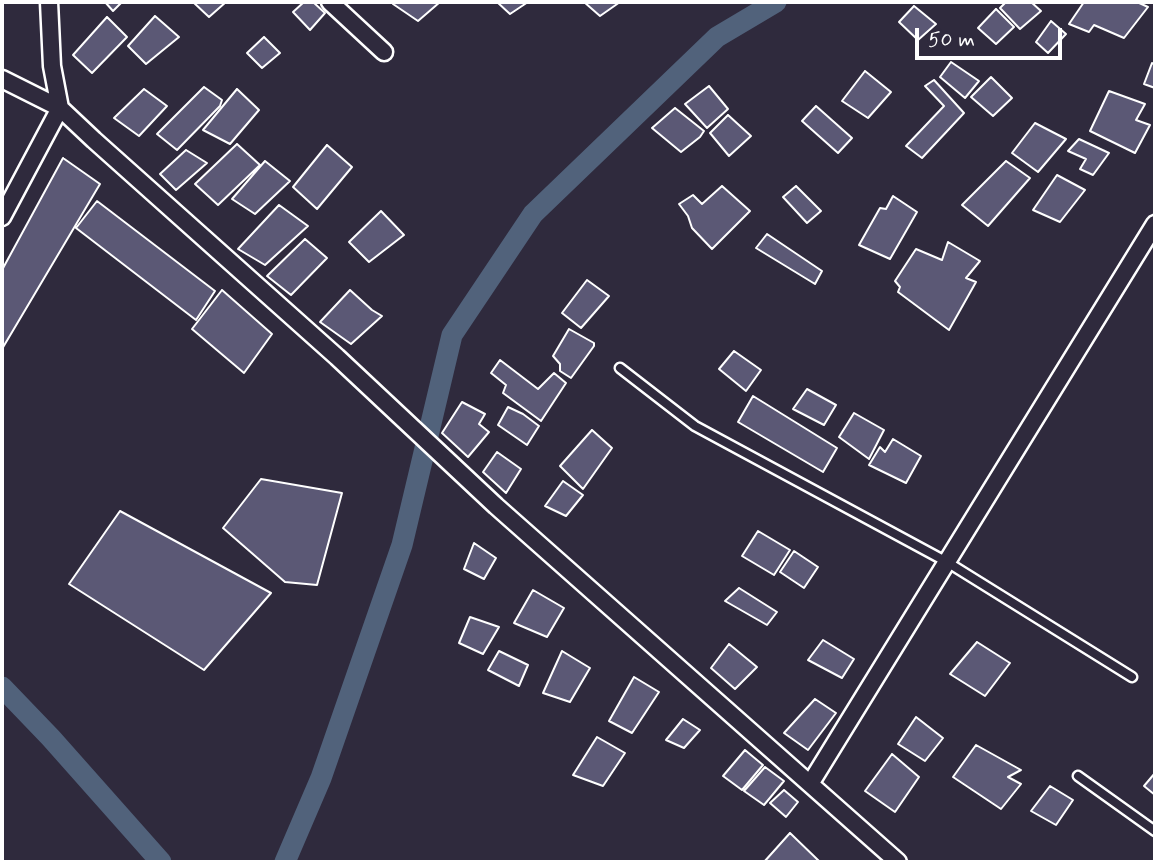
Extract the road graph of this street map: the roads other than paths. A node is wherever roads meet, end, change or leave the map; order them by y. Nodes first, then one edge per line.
1 (49, 2) edge
2 (330, 2) edge
3 (384, 52) dead end
4 (2, 79) edge
5 (60, 108) junction
6 (2, 217) edge
7 (1155, 224) edge
8 (620, 368) dead end
9 (947, 562) junction
10 (1132, 677) dead end
11 (1078, 776) dead end
12 (810, 784) junction
13 (1155, 831) edge
14 (898, 862) edge

1 - 5 street
2 - 3 street
4 - 5 street
5 - 6 street
5 - 12 street
7 - 9 street
8 - 9 lane
9 - 10 lane
9 - 12 street
11 - 13 lane
12 - 14 street

